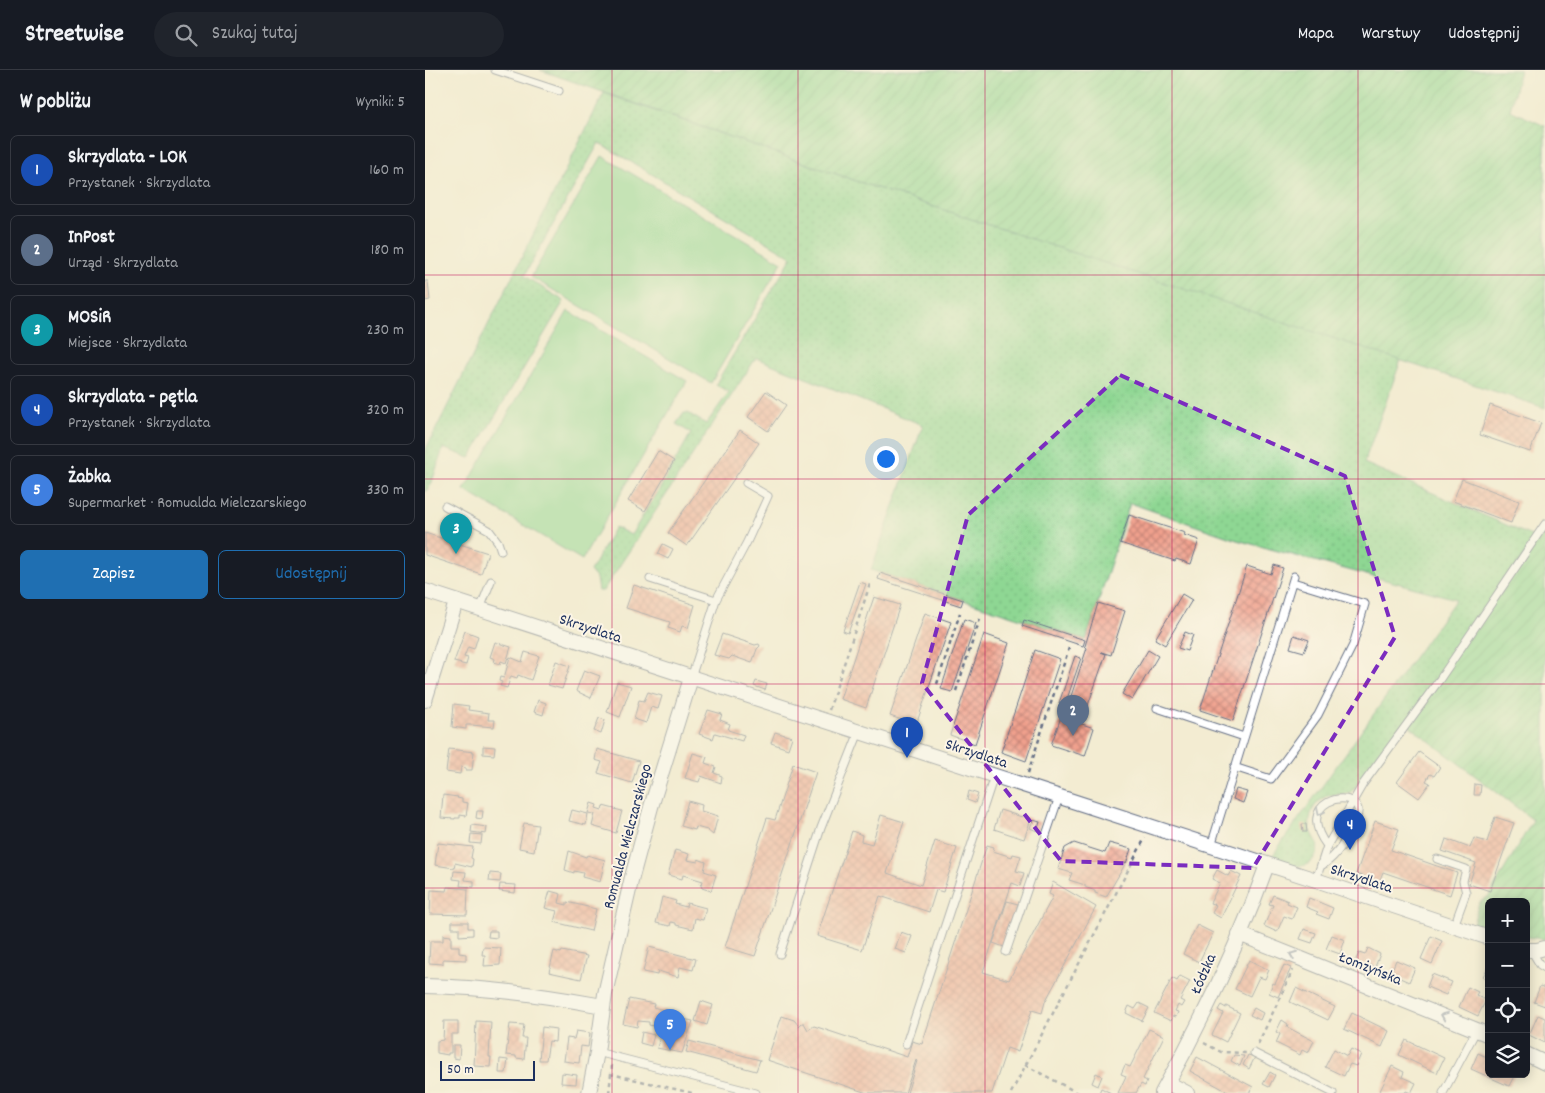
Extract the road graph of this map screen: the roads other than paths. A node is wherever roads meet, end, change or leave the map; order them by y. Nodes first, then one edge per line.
1 (495, 70) edge
2 (559, 91) dead end
3 (746, 483) dead end
4 (445, 506) dead end
5 (1545, 524) edge
6 (501, 550) dead end
7 (650, 579) dead end
8 (491, 581) dead end
9 (425, 591) edge
10 (716, 600) junction
11 (456, 602) junction
12 (479, 609) junction
13 (691, 678) junction
14 (425, 700) edge
15 (1157, 708) dead end
16 (859, 732) junction
17 (1244, 737) junction
18 (1234, 768) junction
19 (994, 776) junction
20 (1059, 797) junction
21 (1352, 802) junction
22 (1211, 846) junction
23 (1327, 846) junction
24 (1437, 859) dead end
25 (1267, 864) junction
26 (1321, 866) junction
27 (1316, 880) junction
28 (1454, 926) junction
29 (1239, 934) junction
30 (1485, 937) edge
31 (1534, 949) edge
32 (1005, 952) dead end
33 (780, 954) dead end
34 (1545, 968) edge
35 (425, 986) edge
36 (603, 1006) junction
37 (1483, 1032) edge
38 (906, 1044) dead end
39 (597, 1052) junction
40 (1254, 1053) road end
41 (1530, 1056) edge
42 (1545, 1063) edge
43 (1165, 1088) edge
44 (589, 1093) edge
45 (756, 1093) edge
46 (1187, 1093) edge
47 (1333, 1093) edge
48 (1443, 1093) edge

1 - 2 lane
3 - 10 lane
4 - 6 lane
5 - 21 lane
7 - 10 lane
8 - 12 lane
9 - 11 street, Skrzydlata
10 - 13 lane
11 - 12 street, Skrzydlata
11 - 14 street
12 - 13 street, Skrzydlata
13 - 16 street, Skrzydlata
13 - 36 street, Romualda Mielczarskiego
15 - 17 lane
16 - 19 street, Skrzydlata
16 - 33 lane
17 - 18 lane
17 - 18 lane
18 - 22 lane
19 - 20 street, Skrzydlata
19 - 38 lane
20 - 22 street, Skrzydlata
20 - 32 lane
21 - 23 lane
21 -> 23 lane
21 - 26 lane
22 - 25 street, Skrzydlata
23 - 26 lane
24 - 28 lane
25 - 27 street, Skrzydlata
25 - 29 street, Łódzka
26 - 27 lane
27 - 28 street, Skrzydlata
28 - 30 street, Skrzydlata
37 -> 29 street, Łomżyńska
29 - 43 street, Łódzka
31 - 34 lane
35 - 36 street
36 - 39 street, Romualda Mielczarskiego
37 - 48 lane
39 - 44 street, Romualda Mielczarskiego
39 - 45 lane
40 - 47 lane
41 - 42 street
43 - 46 street

